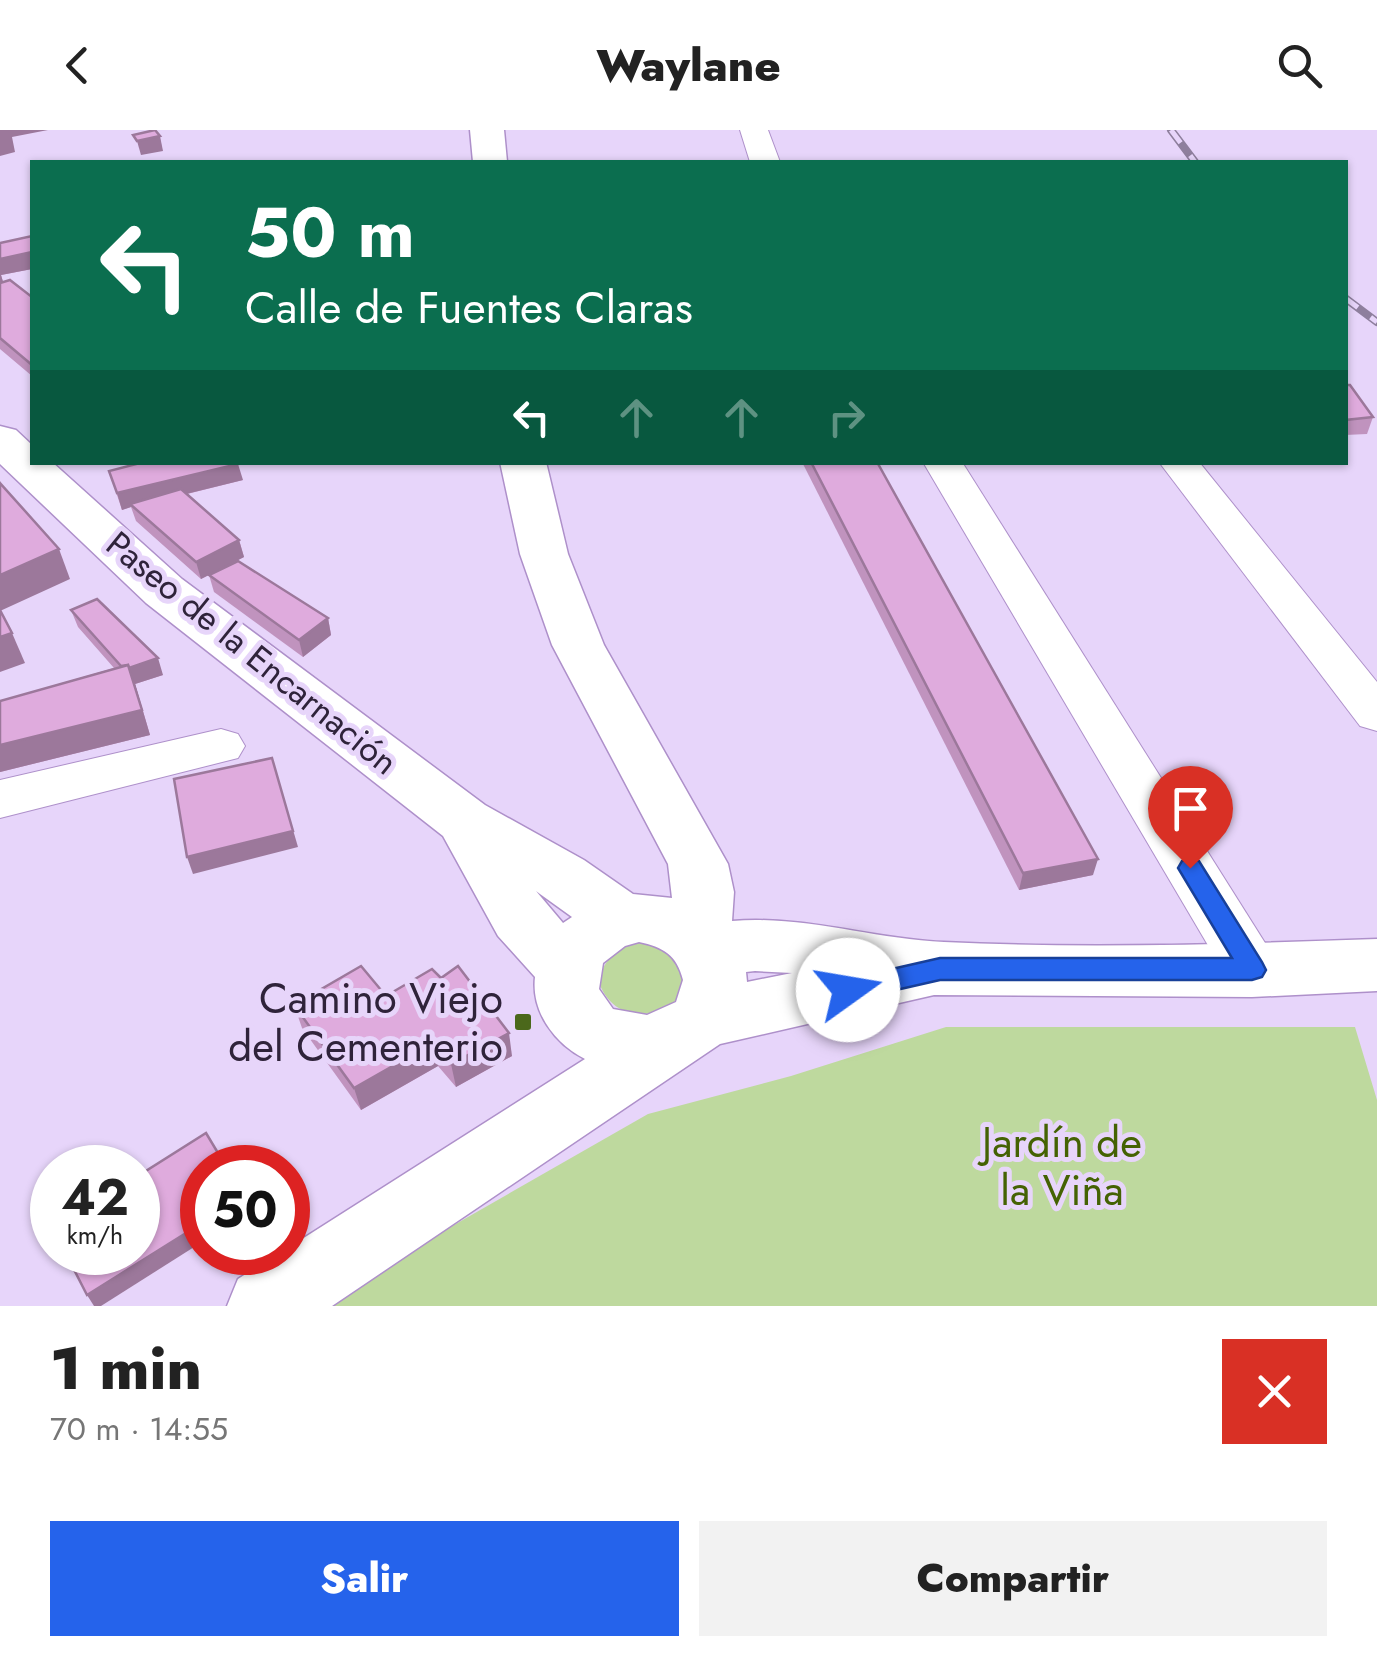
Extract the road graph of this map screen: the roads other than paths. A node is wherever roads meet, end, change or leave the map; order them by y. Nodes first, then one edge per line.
1 (486, 130) edge
2 (754, 130) edge
3 (490, 160) edge
4 (764, 160) edge
5 (9, 459) edge
6 (523, 465) edge
7 (944, 465) edge
8 (1180, 465) edge
9 (1377, 714) edge
10 (221, 746) dead end
11 (0, 799) edge
12 (671, 814) junction
13 (464, 821) junction
14 (631, 918) junction
15 (704, 944) junction
16 (1377, 965) edge
17 (940, 969) junction
18 (1252, 970) junction
19 (576, 996) junction
20 (686, 1029) junction
21 (521, 1139) junction
22 (264, 1306) edge

1 - 3 main road
2 - 4 street
5 - 13 main road, Paseo de la Encarnación
6 - 12 main road
7 - 18 street
8 - 9 street
10 - 11 street
12 - 14 main road
12 - 15 main road
13 - 14 main road, Paseo de la Encarnación
13 - 19 main road, Paseo de la Encarnación
14 - 15 main road
14 - 19 main road
15 - 17 main road
15 - 20 main road
16 - 18 main road
17 - 18 main road
17 - 20 main road
19 - 20 main road
19 - 21 main road
20 - 21 main road
21 - 22 main road

